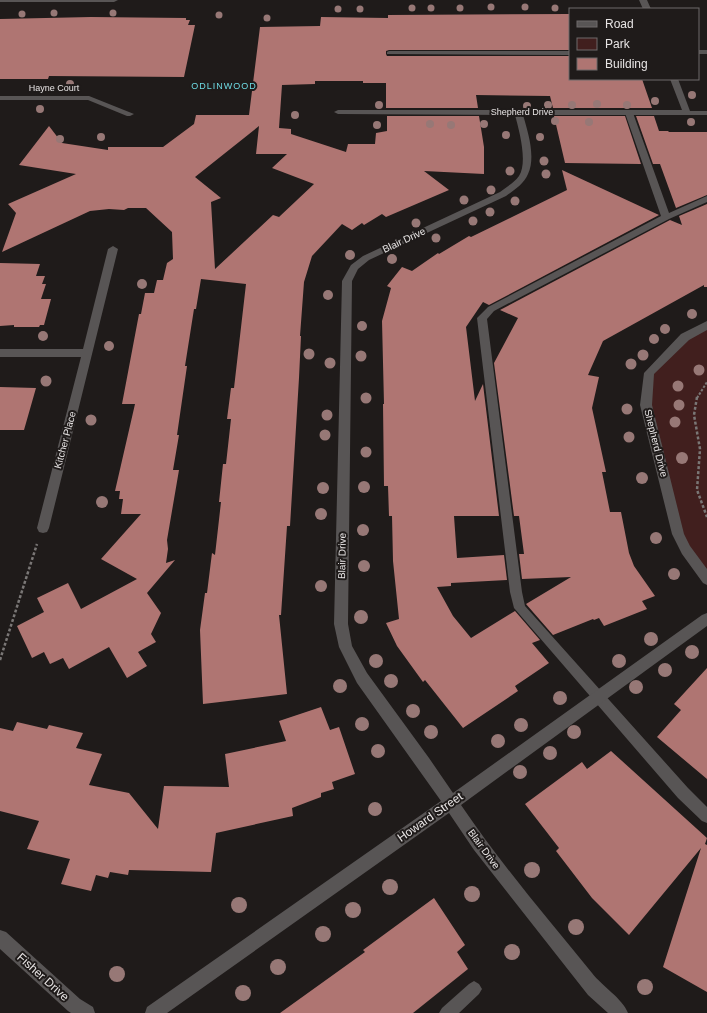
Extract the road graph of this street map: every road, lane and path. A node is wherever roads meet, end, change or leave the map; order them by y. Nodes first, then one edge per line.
1 (0, 0) edge
2 (114, 0) edge
3 (389, 53) dead end
4 (569, 53) edge
5 (674, 80) edge
6 (0, 98) edge
7 (338, 112) dead end
8 (518, 112) junction
9 (629, 113) junction
10 (687, 113) junction
11 (707, 113) edge
12 (130, 114) dead end
13 (707, 199) edge
14 (666, 217) junction
15 (113, 249) dead end
16 (707, 325) edge
17 (0, 353) edge
18 (88, 353) junction
19 (707, 382) edge
20 (707, 516) edge
21 (43, 528) joint
22 (707, 579) edge
23 (707, 620) edge
24 (0, 660) edge
25 (599, 697) junction
26 (452, 802) junction
27 (707, 816) edge
28 (0, 938) edge
29 (474, 989) dead end
30 (87, 1013) edge
31 (153, 1013) edge
32 (447, 1013) edge
33 (620, 1013) edge

1 - 2 street
3 - 4 lane
5 - 10 street
6 - 12 street, Hayne Court
7 - 8 street, Shepherd Drive
8 - 9 street, Shepherd Drive
8 - 26 street, Blair Drive
9 - 10 street, Shepherd Drive
9 - 14 lane
10 - 11 street, Shepherd Drive
13 - 14 lane
14 - 25 lane
15 - 18 street, Kitcher Place
16 - 22 street, Shepherd Drive
17 - 18 street
18 - 21 street, Kitcher Place
19 - 20 path
21 - 24 path
23 - 25 street, Howard Street
25 - 26 street, Howard Street
25 - 27 lane
26 - 31 street, Howard Street
26 - 33 street, Blair Drive
28 - 30 street, Fisher Drive
29 - 32 lane

